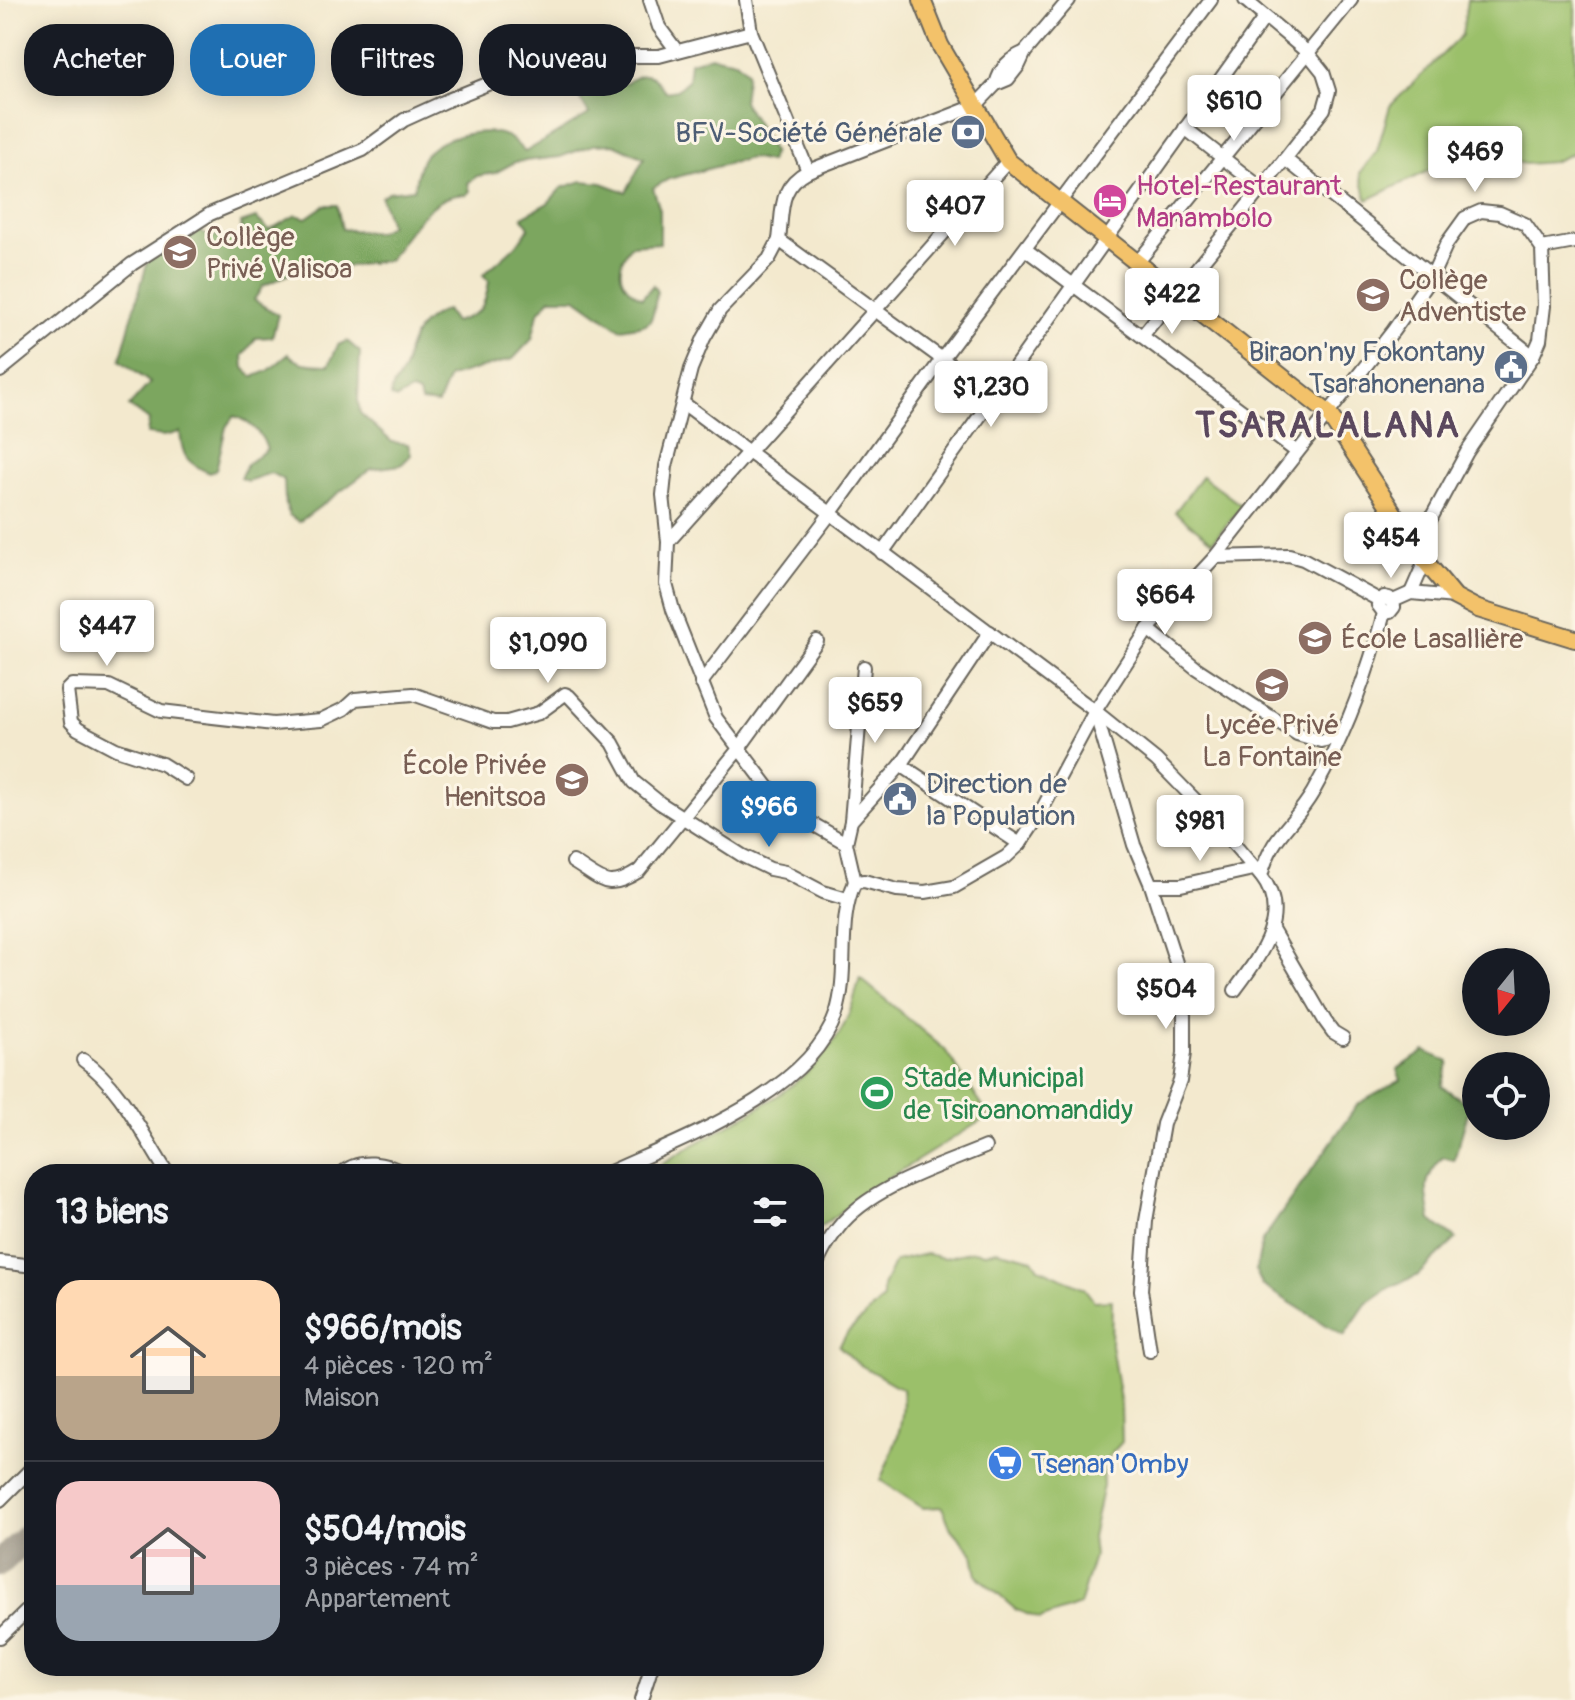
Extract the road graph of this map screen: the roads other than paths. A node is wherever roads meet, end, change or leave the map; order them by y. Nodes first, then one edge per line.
1 (650, 0) edge
2 (746, 0) edge
3 (922, 0) edge
4 (1069, 0) edge
5 (1211, 0) edge
6 (1245, 0) edge
7 (1351, 0) edge
8 (1265, 17) junction
9 (751, 32) junction
10 (674, 47) dead end
11 (1307, 52) junction
12 (975, 106) junction
13 (1185, 128) junction
14 (1222, 157) junction
15 (1285, 159) junction
16 (1008, 161) junction
17 (808, 171) junction
18 (1261, 188) junction
19 (1060, 202) junction
20 (1107, 239) junction
21 (779, 240) junction
22 (1575, 242) edge
23 (1542, 248) junction
24 (1025, 249) junction
25 (1137, 263) junction
26 (1432, 276) junction
27 (1073, 285) junction
28 (1175, 293) junction
29 (875, 310) junction
30 (1142, 336) junction
31 (1533, 356) junction
32 (942, 359) junction
33 (0, 371) edge
34 (993, 396) junction
35 (683, 403) junction
36 (1328, 413) junction
37 (1297, 452) junction
38 (749, 453) junction
39 (830, 514) junction
40 (668, 542) junction
41 (1416, 546) junction
42 (882, 553) junction
43 (1215, 557) junction
44 (1425, 561) junction
45 (1411, 593) junction
46 (1455, 597) junction
47 (1386, 601) junction
48 (1148, 629) junction
49 (990, 632) junction
50 (1575, 639) edge
51 (817, 641) dead end
52 (864, 667) dead end
53 (701, 683) junction
54 (1095, 711) junction
55 (1340, 737) junction
56 (738, 750) junction
57 (901, 765) junction
58 (186, 779) dead end
59 (683, 818) junction
60 (851, 821) junction
61 (846, 843) junction
62 (1020, 844) junction
63 (573, 862) dead end
64 (1257, 872) junction
65 (855, 882) junction
66 (1151, 885) junction
67 (847, 899) junction
68 (1271, 928) junction
69 (1235, 990) dead end
70 (1343, 1038) dead end
71 (83, 1060) dead end
72 (985, 1147) dead end
73 (162, 1164) edge
74 (627, 1164) edge
75 (824, 1253) edge
76 (0, 1262) edge
77 (24, 1265) edge
78 (1150, 1351) dead end
79 (24, 1476) edge
80 (0, 1500) edge
81 (24, 1614) edge
82 (0, 1637) edge
83 (649, 1676) edge
84 (641, 1700) edge

1 - 10 street
2 - 9 street
3 - 12 main road
4 - 12 street
5 - 19 street
6 - 8 street
7 - 11 street
8 - 11 street
8 - 13 street
9 - 17 street
9 - 33 street
11 - 14 street
11 - 15 street
12 - 16 main road
12 - 17 street
13 - 14 street
13 - 20 street
14 - 18 street
14 - 25 street
15 - 18 street
15 - 26 street
16 - 19 main road
16 - 29 street
17 - 21 street
18 - 28 street
19 - 20 main road
19 - 24 street
20 - 25 main road
20 - 27 street
21 - 29 street
21 - 35 street
22 - 23 street
23 - 26 street
23 - 31 street
24 - 27 street
24 - 32 street
25 - 28 main road
26 - 31 street
26 - 36 street
27 - 30 street
27 - 34 street
28 - 30 street
28 - 36 main road
29 - 32 street
29 - 38 street
30 - 37 street
31 - 41 street
32 - 34 street
32 - 39 street
34 - 42 street
35 - 38 street
35 - 40 street
36 - 37 street
36 - 41 main road
37 - 43 street
38 - 39 street
38 - 40 street
39 - 42 street
39 - 53 street
40 - 53 street
41 - 44 main road
42 - 49 street
43 - 47 street
43 - 48 street
44 - 45 street
44 - 46 main road
45 - 46 street
45 - 47 street
46 - 50 main road
47 - 55 street
48 - 54 street
48 - 55 street
49 - 54 street
49 - 57 street
51 - 56 street
52 - 60 street
53 - 56 street
54 - 62 street
54 - 64 street
54 - 66 street
55 - 64 street
56 - 59 street
56 - 61 street
57 - 60 street
57 - 62 street
58 - 59 street
59 - 63 street
59 - 67 street
60 - 61 street
61 - 65 street
62 - 65 street
64 - 66 street
64 - 68 street
65 - 67 street
66 - 78 street
67 - 74 street
68 - 69 street
68 - 70 street
71 - 73 street
72 - 75 street
76 - 77 street
79 - 80 street
81 - 82 street
83 - 84 street

